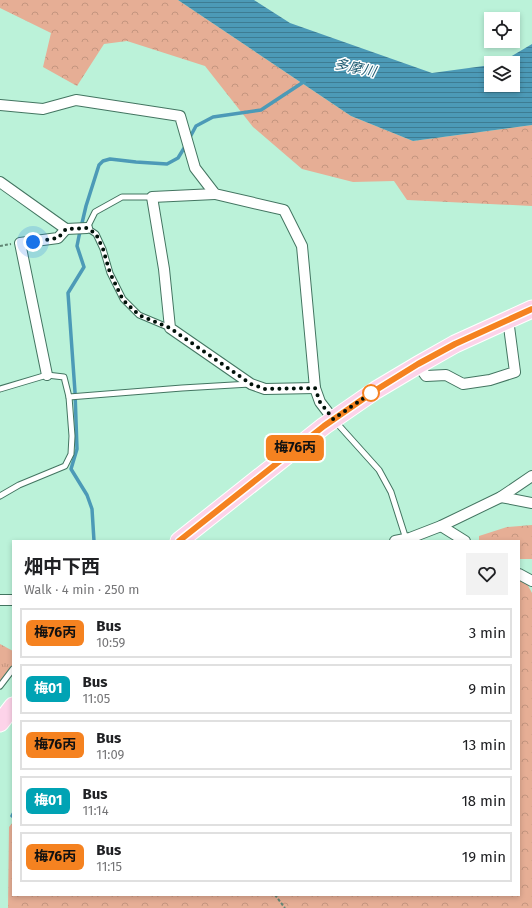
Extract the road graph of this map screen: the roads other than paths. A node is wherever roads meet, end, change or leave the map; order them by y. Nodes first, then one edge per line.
1 (0, 105) edge
2 (0, 182) edge
3 (215, 194) junction
4 (152, 197) junction
5 (87, 228) junction
6 (66, 229) junction
7 (532, 309) edge
8 (508, 319) junction
9 (170, 328) junction
10 (418, 364) junction
11 (47, 375) junction
12 (251, 384) junction
13 (315, 388) junction
14 (0, 389) edge
15 (69, 397) junction
16 (333, 419) junction
17 (532, 476) edge
18 (0, 496) edge
19 (501, 498) junction
20 (532, 503) edge
21 (441, 526) junction
22 (406, 539) junction
23 (180, 540) edge
24 (400, 540) edge
25 (463, 540) edge
26 (520, 575) edge
27 (532, 581) edge
28 (0, 600) edge
29 (12, 600) edge
30 (12, 670) edge
31 (0, 686) edge
32 (12, 707) edge
33 (0, 723) edge

1 - 3 street
2 - 6 street
3 - 4 street
3 - 13 street
4 - 5 lane
4 - 9 street
5 - 6 street
5 - 9 lane
6 - 11 street
7 - 8 main road
8 - 10 main road
8 - 10 street
9 - 12 street
10 - 16 main road
11 - 14 lane
11 - 15 lane
12 - 13 street
12 - 15 lane
13 - 16 street
15 - 18 lane
16 - 22 lane
16 - 23 main road
17 - 19 street
19 - 20 street
19 - 21 street
21 - 22 street
21 - 25 street
22 - 24 street
26 - 27 street
28 - 29 street
30 - 31 lane
32 - 33 main road

